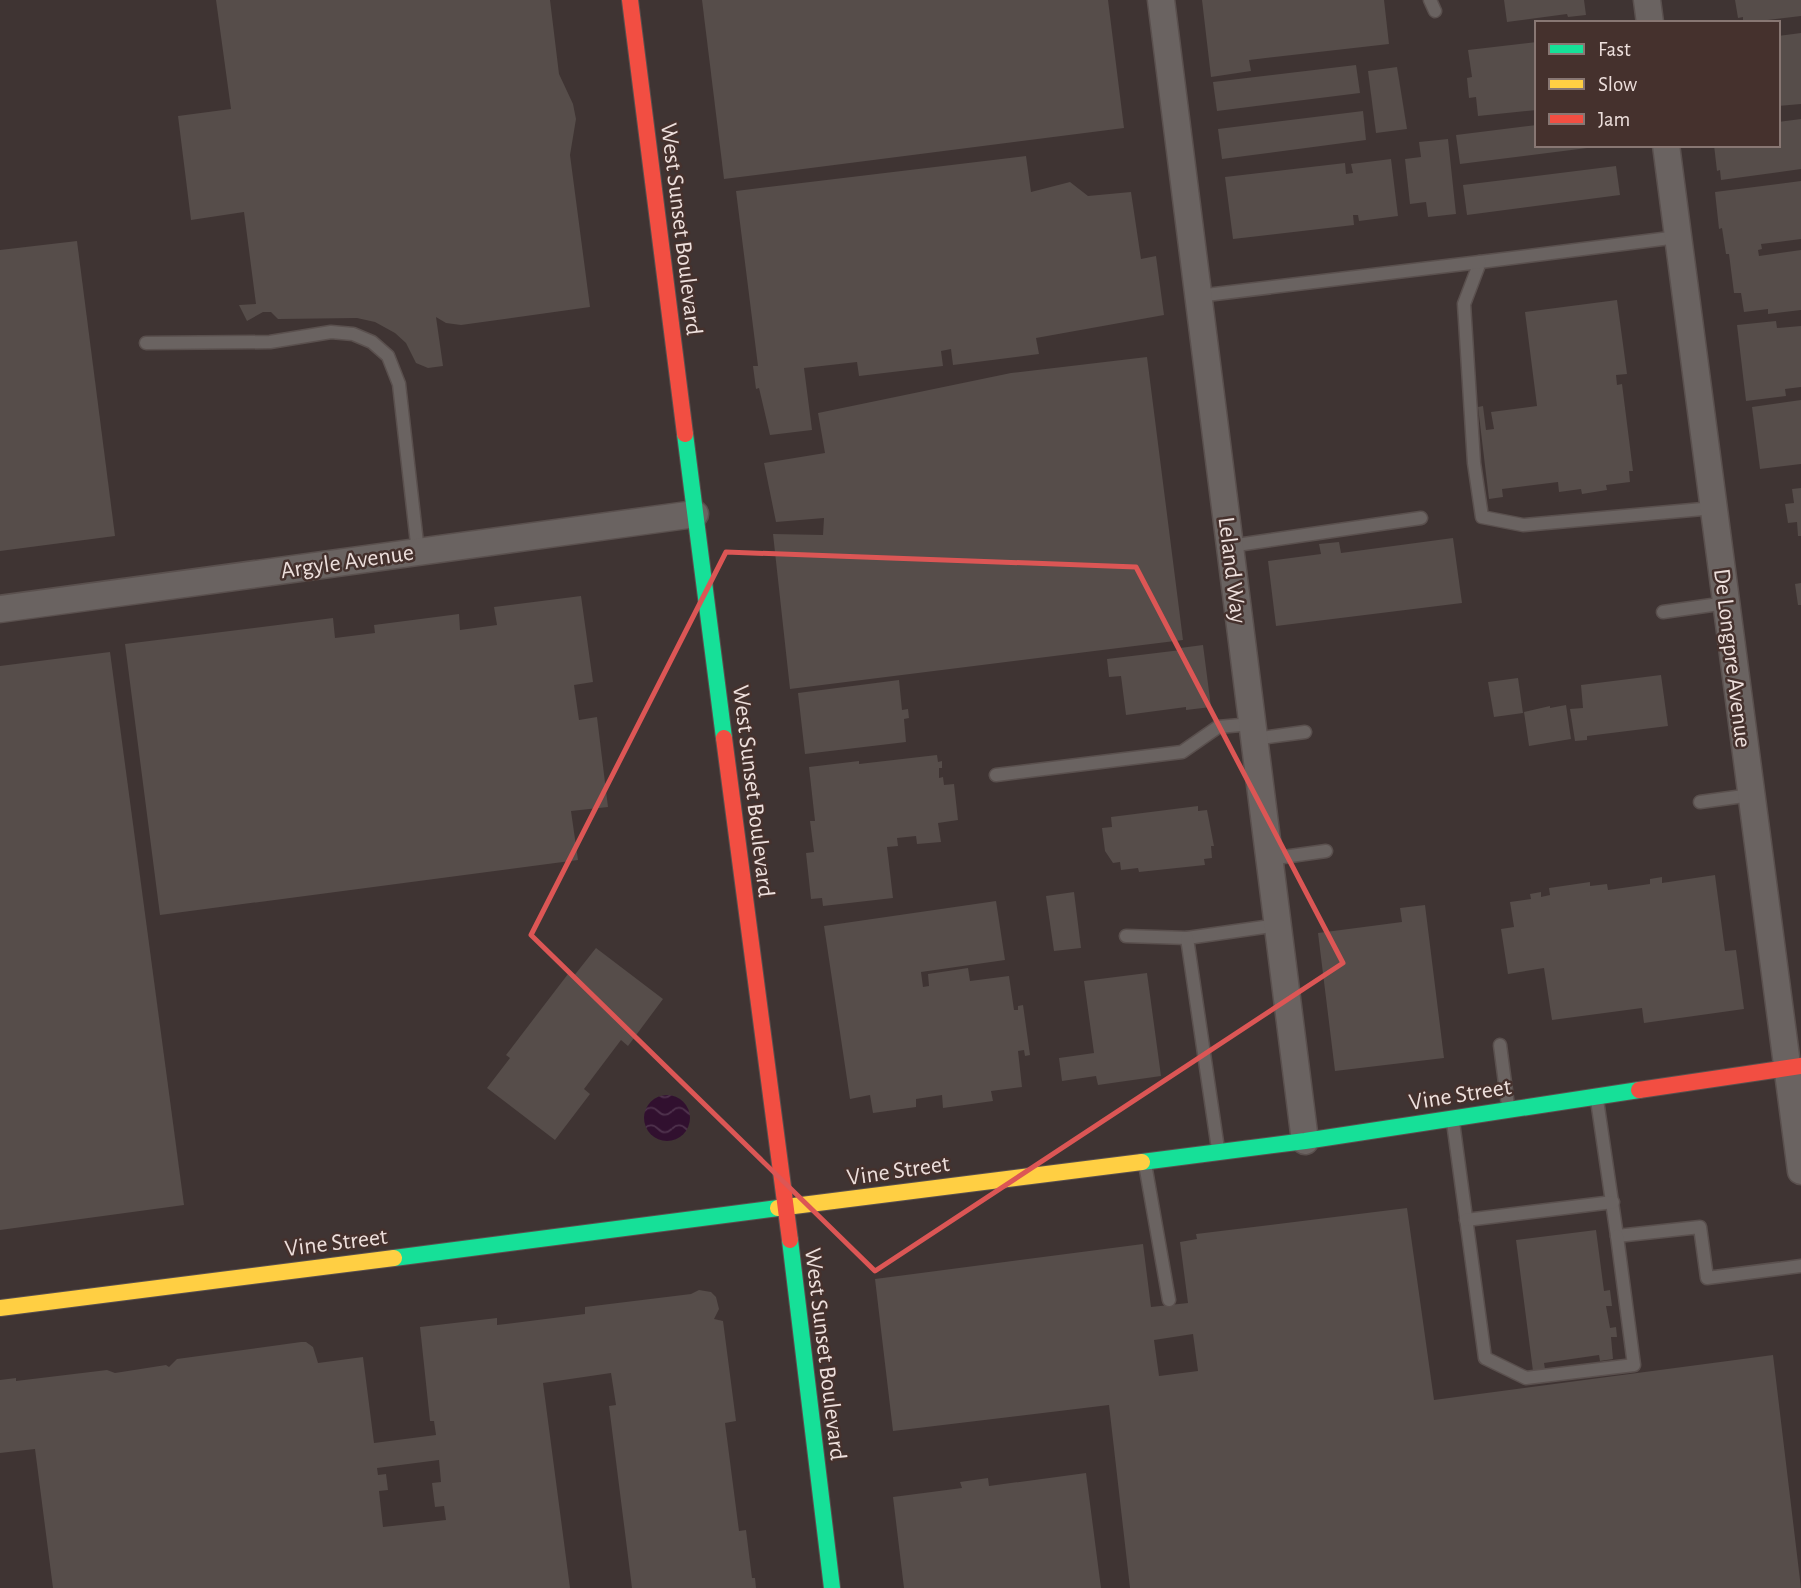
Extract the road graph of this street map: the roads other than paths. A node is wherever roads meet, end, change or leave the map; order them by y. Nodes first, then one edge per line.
1 (630, 0) edge
2 (1161, 0) edge
3 (1647, 0) edge
4 (1650, 21) edge
5 (1666, 147) edge
6 (1678, 237) junction
7 (1480, 262) junction
8 (1198, 296) junction
9 (146, 344) dead end
10 (1714, 508) junction
11 (695, 514) junction
12 (1421, 518) dead end
13 (1230, 546) junction
14 (418, 552) junction
15 (1726, 603) junction
16 (0, 609) edge
17 (1663, 612) dead end
18 (1253, 731) junction
19 (1305, 732) dead end
20 (996, 775) dead end
21 (1751, 795) junction
22 (1700, 802) dead end
23 (1326, 851) dead end
24 (1269, 859) junction
25 (1278, 926) junction
26 (1126, 936) dead end
27 (1187, 938) junction
28 (1500, 1045) dead end
29 (1794, 1066) edge
30 (1596, 1096) junction
31 (1508, 1110) junction
32 (1453, 1118) junction
33 (1305, 1140) junction
34 (1218, 1151) junction
35 (1144, 1160) junction
36 (1801, 1171) edge
37 (1613, 1202) junction
38 (785, 1208) junction
39 (1466, 1220) junction
40 (1618, 1236) junction
41 (1801, 1266) edge
42 (1169, 1300) dead end
43 (0, 1308) edge
44 (832, 1588) edge

1 - 11 main road, West Sunset Boulevard
2 - 8 street, Leland Way
3 - 4 street
5 - 6 street, De Longpre Avenue
6 - 7 lane
6 - 10 street, De Longpre Avenue
7 - 8 lane
7 - 10 lane
8 - 13 street, Leland Way
9 - 14 lane
10 - 15 street, De Longpre Avenue
11 - 14 street, Argyle Avenue
11 - 38 main road, West Sunset Boulevard
12 - 13 lane
13 - 18 street, Leland Way
14 - 16 street, Argyle Avenue
15 - 17 lane
15 - 21 street, De Longpre Avenue
18 - 19 lane
18 - 20 lane
18 - 24 street, Leland Way
21 - 22 lane
21 - 29 street, De Longpre Avenue
23 - 24 lane
24 - 25 street, Leland Way
25 - 27 lane
25 - 33 street, Leland Way
26 - 27 lane
27 - 34 lane
28 - 31 lane
29 - 30 main road, Vine Street
29 - 36 street, De Longpre Avenue
30 - 31 main road, Vine Street
30 - 37 lane
31 - 32 main road, Vine Street
32 - 33 main road, Vine Street
32 - 39 lane
33 - 34 main road, Vine Street
34 - 35 main road, Vine Street
35 - 38 main road, Vine Street
35 - 42 lane
37 - 39 lane
37 - 40 lane
38 - 43 main road, Vine Street
38 - 44 main road, West Sunset Boulevard
39 - 40 lane
40 - 41 lane

